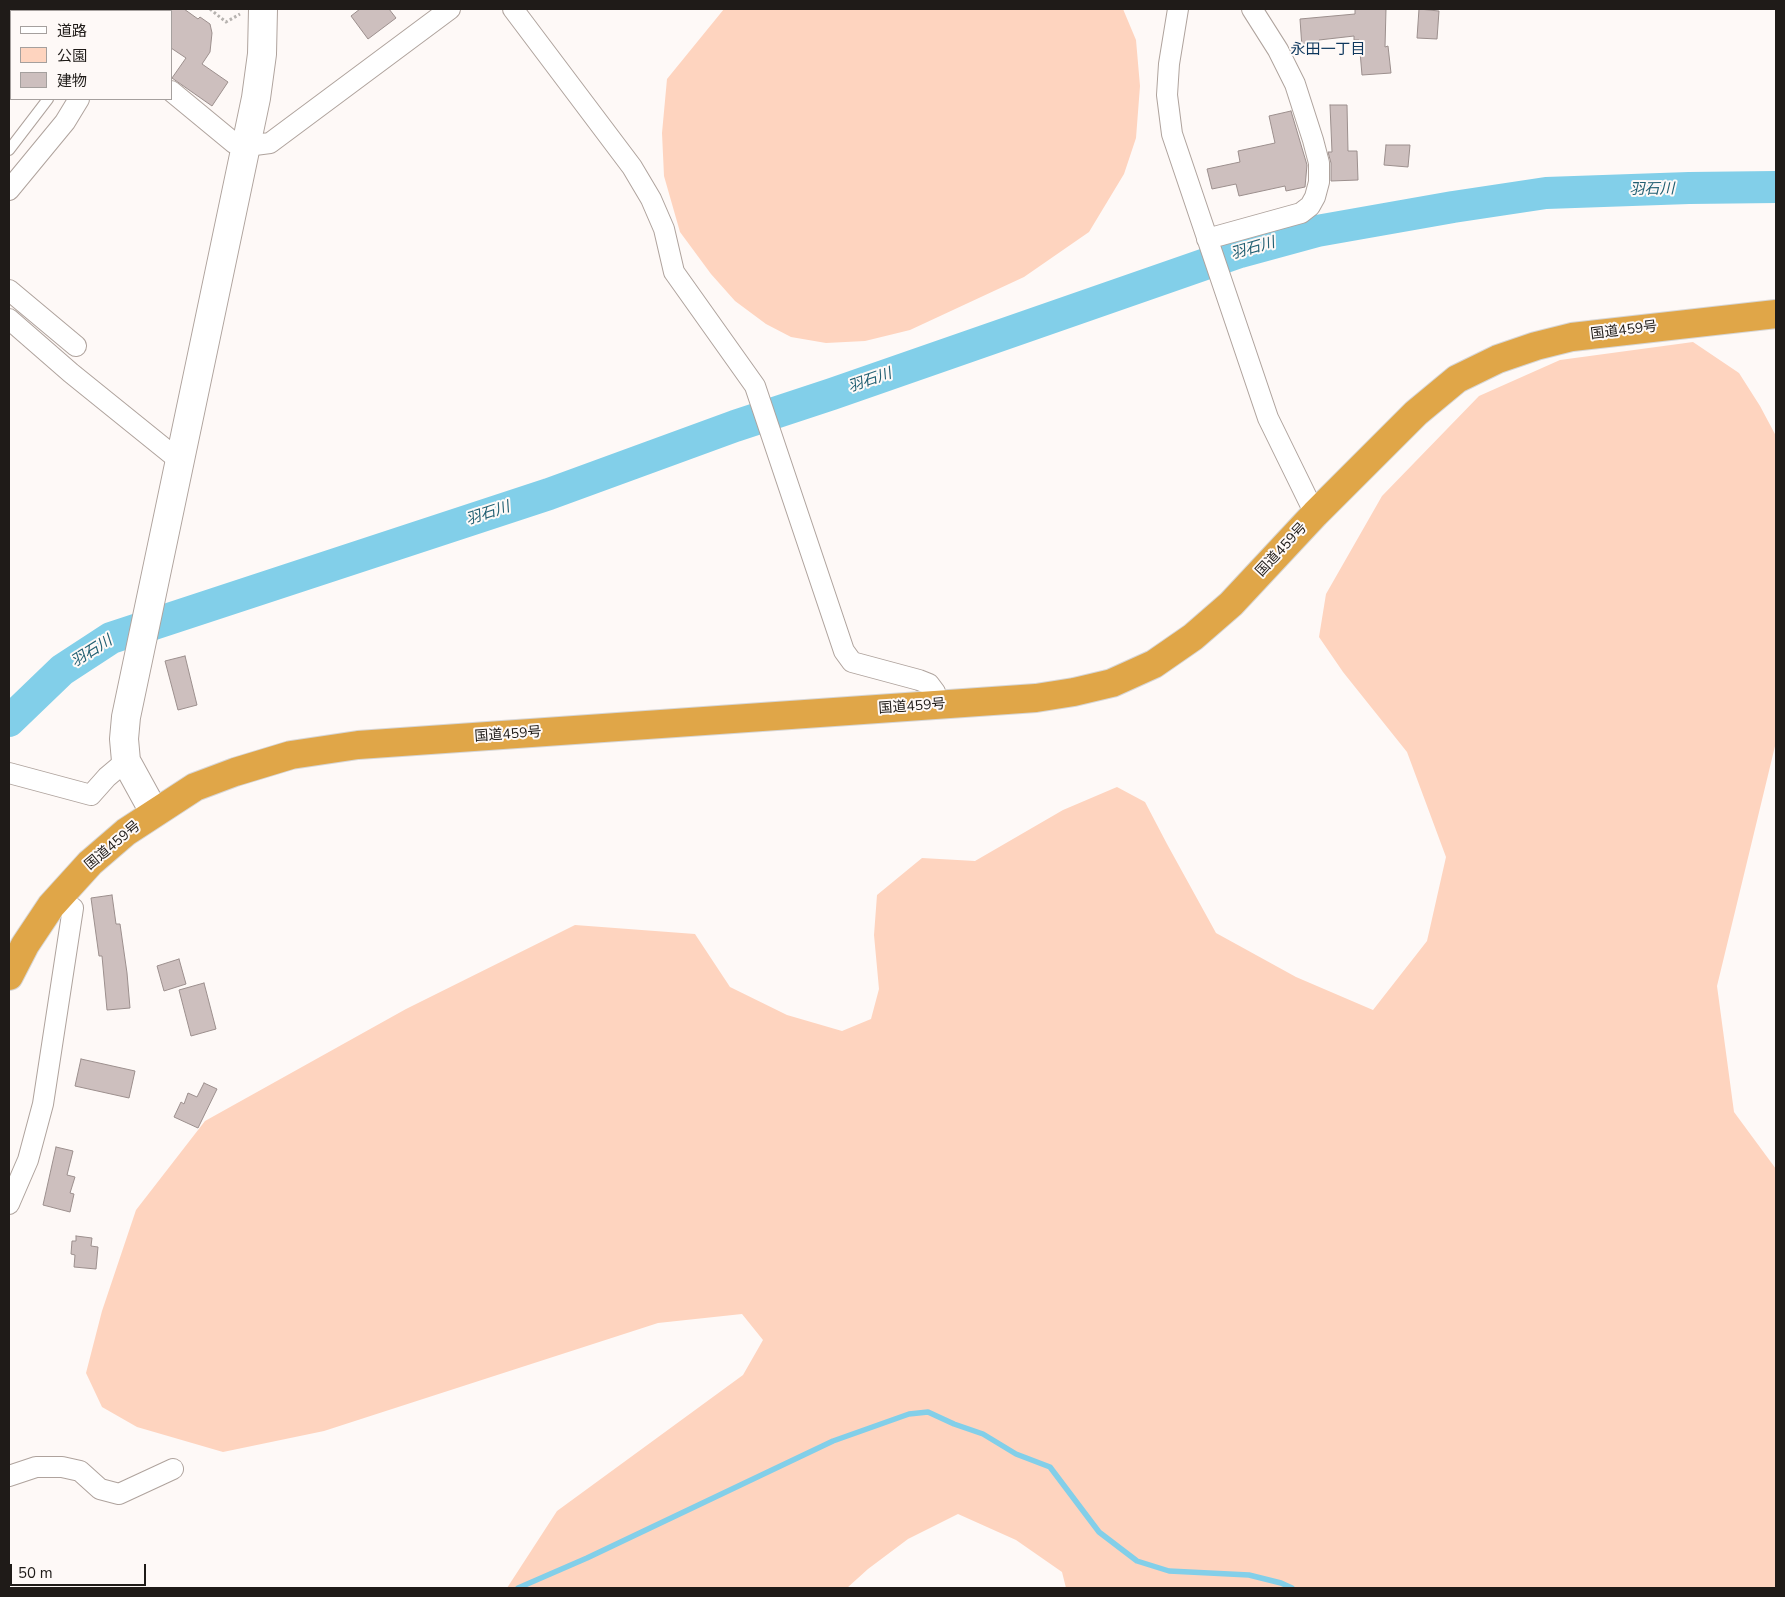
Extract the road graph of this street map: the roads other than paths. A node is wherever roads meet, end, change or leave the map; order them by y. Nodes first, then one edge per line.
1 (450, 9) edge
2 (513, 9) edge
3 (1178, 9) edge
4 (1252, 9) edge
5 (252, 11) edge
6 (172, 92) edge
7 (47, 100) edge
8 (79, 100) edge
9 (247, 146) junction
10 (9, 150) edge
11 (9, 190) edge
12 (1208, 244) junction
13 (9, 290) edge
14 (32, 311) junction
15 (1776, 314) edge
16 (14, 323) edge
17 (76, 346) dead end
18 (180, 461) junction
19 (1316, 514) junction
20 (938, 705) junction
21 (126, 761) junction
22 (9, 773) edge
23 (154, 812) junction
24 (73, 908) dead end
25 (9, 976) edge
26 (11, 1194) edge
27 (173, 1469) dead end
28 (9, 1476) edge

1 - 9 street
2 - 20 street
3 - 12 street
4 - 12 street
5 - 9 street
6 - 9 street
7 - 10 lane
8 - 11 street
9 - 18 street
12 - 19 street
13 - 14 street
14 - 16 street
14 - 17 street
15 - 19 highway, 国道459号
16 - 18 street
18 - 21 street
19 - 20 highway, 国道459号
20 - 23 highway, 国道459号
21 - 22 street
21 - 23 street
23 - 25 highway, 国道459号
24 - 26 street
27 - 28 street

